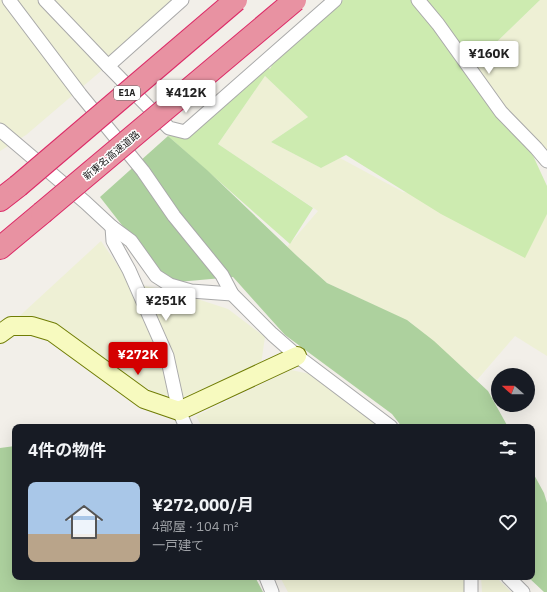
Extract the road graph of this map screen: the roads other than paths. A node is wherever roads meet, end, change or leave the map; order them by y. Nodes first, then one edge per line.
1 (9, 0) edge
2 (45, 0) edge
3 (182, 0) edge
4 (236, 0) edge
5 (295, 0) edge
6 (335, 0) edge
7 (418, 0) edge
8 (108, 66) junction
9 (0, 130) edge
10 (547, 161) edge
11 (0, 200) edge
12 (112, 228) junction
13 (0, 248) edge
14 (232, 294) junction
15 (0, 334) edge
16 (297, 356) junction
17 (182, 419) edge
18 (387, 424) edge
19 (267, 580) edge
20 (472, 580) edge
21 (511, 580) edge
22 (272, 592) edge
23 (471, 592) edge
24 (523, 592) edge

1 - 14 street
2 - 8 street
3 - 8 street
4 - 11 highway, E1A, bridge
5 - 13 highway, 新東名高速道路, bridge
6 - 8 street
7 - 10 street
9 - 12 street
12 - 14 street
12 - 17 street
14 - 16 street
15 - 17 street
16 - 17 street
16 - 18 street
19 - 22 street
20 - 23 street
21 - 24 street

